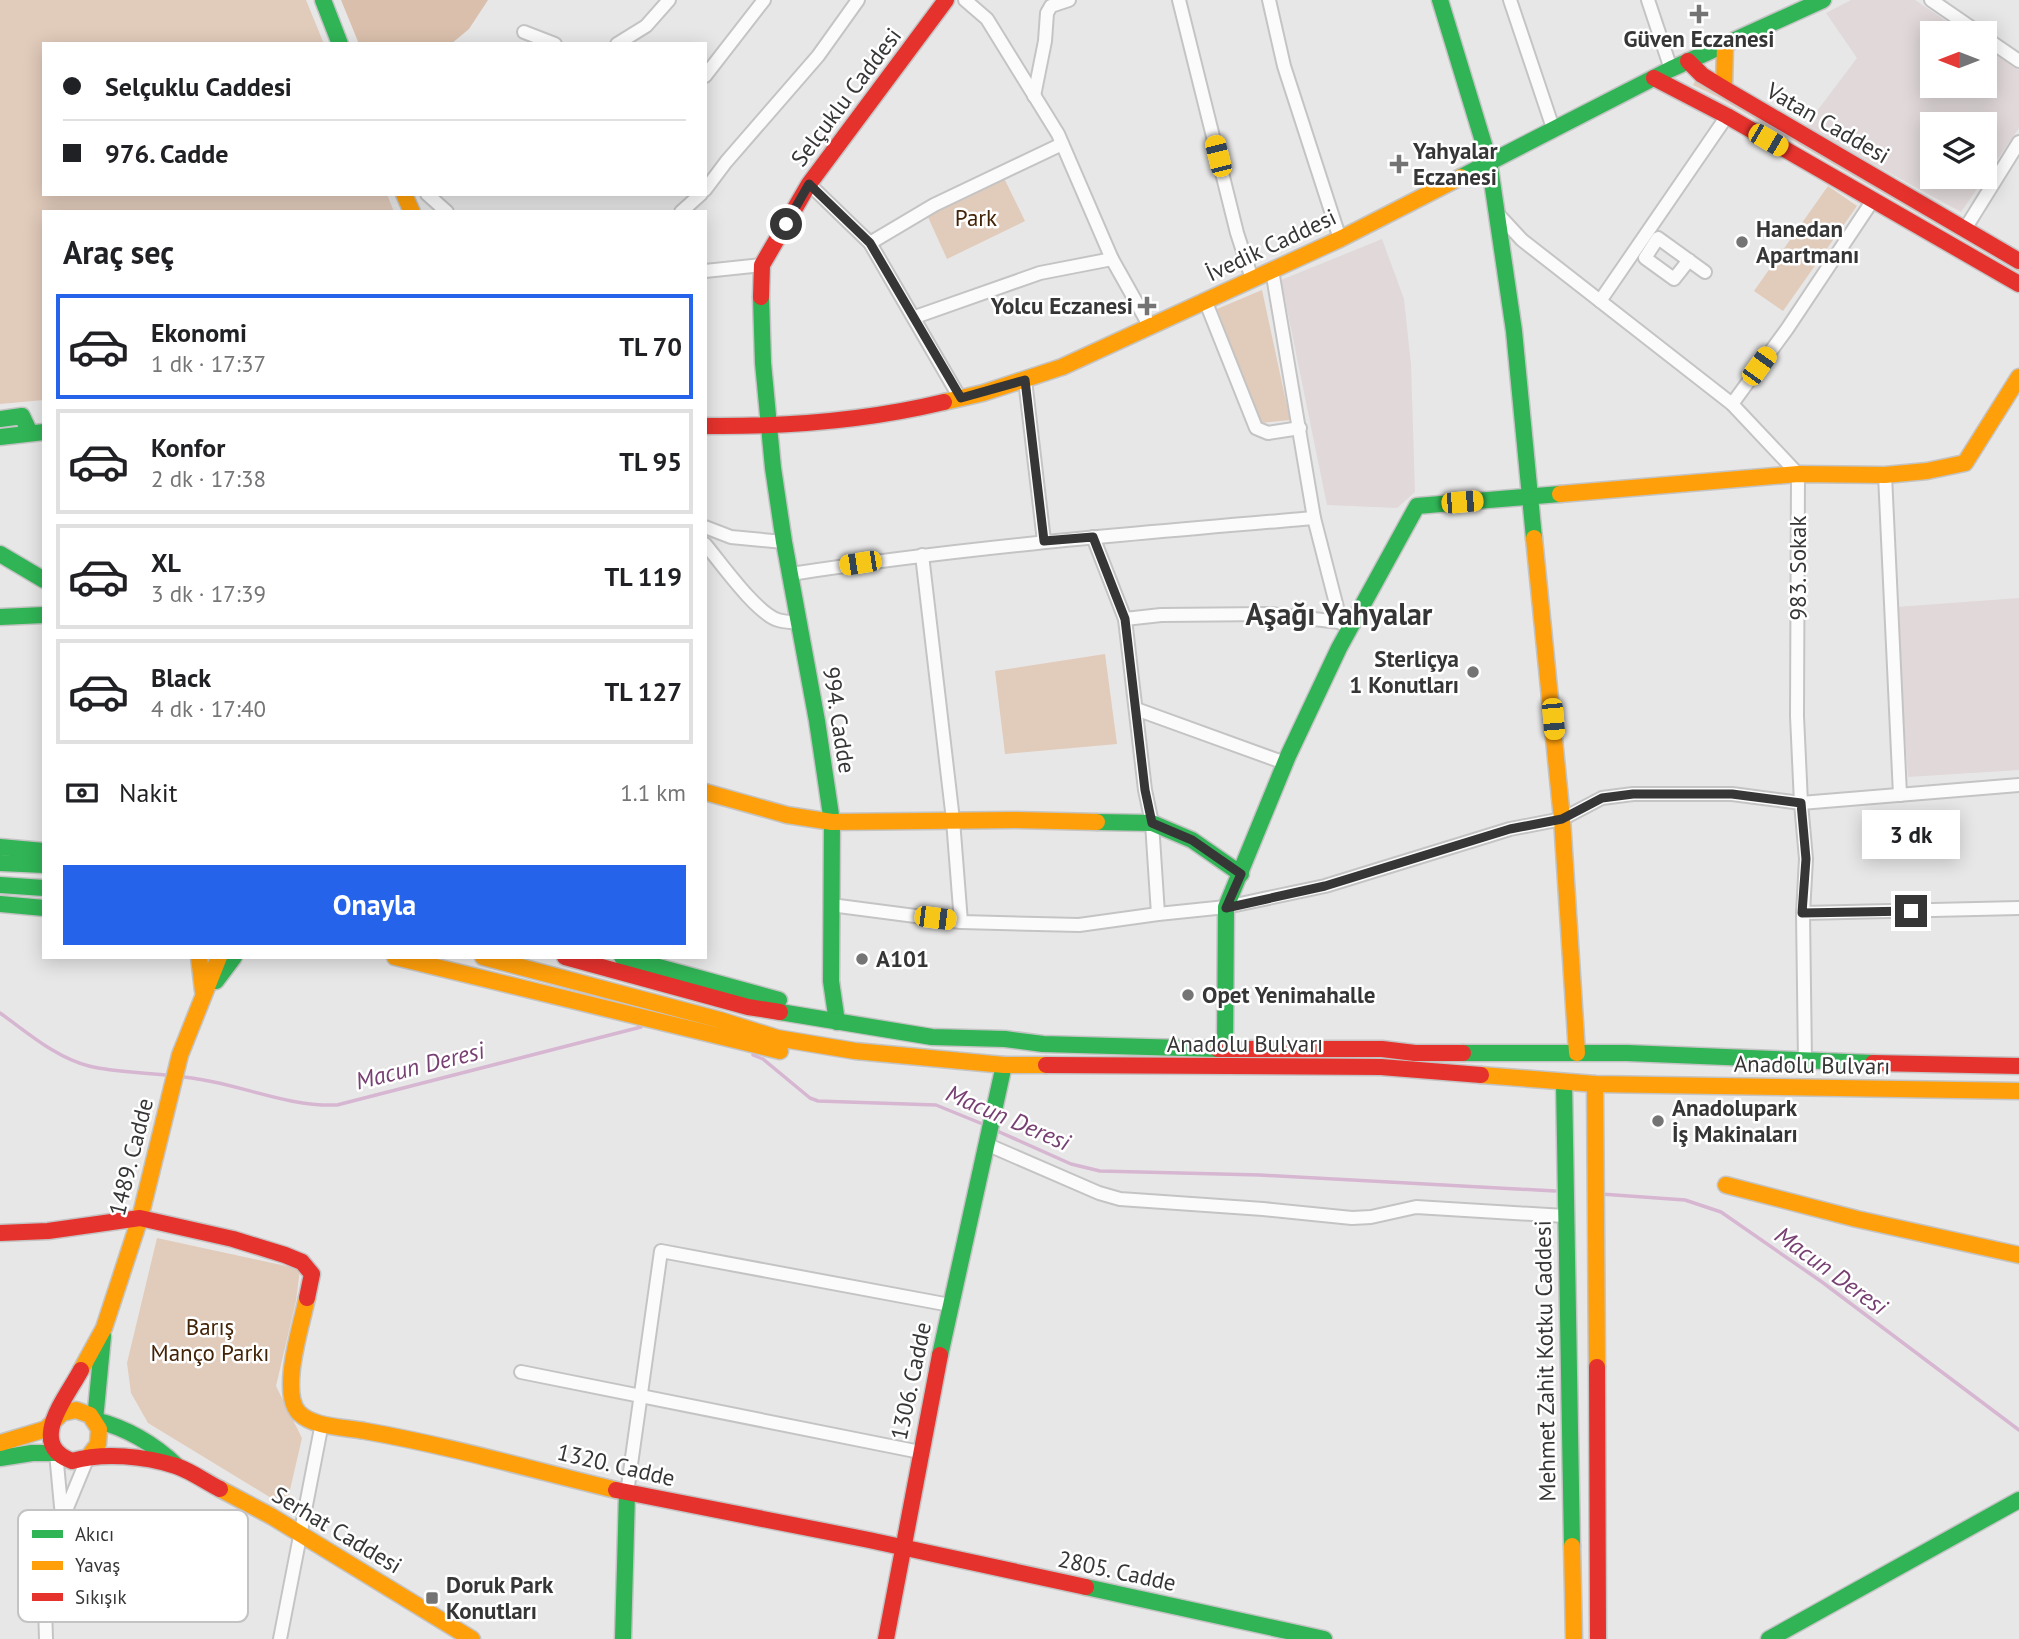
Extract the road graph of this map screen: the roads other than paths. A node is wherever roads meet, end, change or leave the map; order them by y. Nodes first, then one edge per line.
1 (323, 0) edge
2 (669, 0) edge
3 (764, 0) edge
4 (858, 0) edge
5 (946, 0) edge
6 (965, 0) edge
7 (1069, 0) edge
8 (1179, 0) edge
9 (1269, 0) edge
10 (1440, 0) edge
11 (1510, 0) edge
12 (1648, 0) edge
13 (1823, 0) edge
14 (1931, 0) edge
15 (1962, 21) edge
16 (524, 32) dead end
17 (339, 42) edge
18 (550, 42) edge
19 (620, 42) edge
20 (1725, 45) junction
21 (1997, 46) edge
22 (1688, 61) junction
23 (2019, 61) edge
24 (1671, 69) junction
25 (707, 73) edge
26 (1654, 78) junction
27 (1724, 88) junction
28 (1034, 96) junction
29 (1727, 117) junction
30 (1553, 128) junction
31 (2019, 142) edge
32 (1062, 144) junction
33 (1489, 161) junction
34 (809, 184) junction
35 (707, 187) edge
36 (430, 196) edge
37 (699, 196) edge
38 (1873, 200) junction
39 (445, 210) edge
40 (683, 210) edge
41 (1496, 212) junction
42 (1965, 229) junction
43 (1340, 239) junction
44 (870, 243) junction
45 (1112, 259) junction
46 (1689, 260) dead end
47 (2019, 261) edge
48 (762, 265) junction
49 (1272, 270) junction
50 (707, 271) edge
51 (1705, 272) dead end
52 (1252, 279) junction
53 (2019, 284) edge
54 (1205, 300) junction
55 (1600, 301) junction
56 (915, 317) junction
57 (1149, 325) junction
58 (2019, 377) edge
59 (1025, 380) junction
60 (961, 398) junction
61 (1732, 404) junction
62 (0, 419) edge
63 (707, 426) edge
64 (770, 426) junction
65 (1300, 428) junction
66 (37, 432) edge
67 (0, 437) edge
68 (1798, 474) junction
69 (1885, 475) junction
70 (1530, 496) junction
71 (1314, 518) junction
72 (707, 528) edge
73 (1093, 537) junction
74 (1044, 541) junction
75 (784, 542) junction
76 (707, 546) edge
77 (0, 554) edge
78 (922, 555) junction
79 (791, 574) junction
80 (42, 579) edge
81 (42, 615) edge
82 (0, 617) edge
83 (1125, 619) junction
84 (800, 623) junction
85 (1347, 623) junction
86 (1136, 709) junction
87 (1285, 763) junction
88 (2019, 785) edge
89 (707, 793) edge
90 (1900, 795) junction
91 (1801, 803) junction
92 (1562, 819) junction
93 (953, 820) junction
94 (832, 822) junction
95 (1152, 823) junction
96 (0, 847) edge
97 (42, 851) edge
98 (0, 863) edge
99 (42, 865) edge
100 (1241, 874) junction
101 (0, 885) edge
102 (42, 888) edge
103 (0, 904) edge
104 (831, 905) junction
105 (42, 908) edge
106 (1226, 908) junction
107 (2019, 908) edge
108 (1802, 913) junction
109 (1158, 914) junction
110 (961, 922) junction
111 (199, 959) edge
112 (218, 959) edge
113 (233, 959) edge
114 (403, 959) edge
115 (491, 959) edge
116 (572, 959) edge
117 (629, 959) edge
118 (204, 998) junction
119 (837, 1022) junction
120 (1225, 1049) junction
121 (855, 1051) junction
122 (1577, 1053) junction
123 (1805, 1062) junction
124 (1004, 1065) junction
125 (2019, 1066) edge
126 (1564, 1082) junction
127 (1595, 1084) junction
128 (2019, 1091) edge
129 (989, 1133) junction
130 (1726, 1185) dead end
131 (1565, 1216) junction
132 (140, 1218) junction
133 (0, 1233) edge
134 (2019, 1255) edge
135 (950, 1305) junction
136 (104, 1328) junction
137 (521, 1372) dead end
138 (639, 1396) junction
139 (56, 1418) junction
140 (95, 1420) junction
141 (322, 1423) junction
142 (0, 1443) edge
143 (920, 1452) junction
144 (56, 1453) junction
145 (89, 1457) junction
146 (0, 1458) edge
147 (177, 1466) junction
148 (626, 1493) junction
149 (2019, 1500) edge
150 (61, 1510) edge
151 (66, 1510) edge
152 (299, 1533) junction
153 (901, 1547) junction
154 (280, 1639) edge
155 (472, 1639) edge
156 (623, 1639) edge
157 (886, 1639) edge
158 (1324, 1639) edge
159 (1574, 1639) edge
160 (1598, 1639) edge
161 (1769, 1639) edge

1 - 17 main road
2 - 19 street
3 - 25 street
4 - 35 street
5 - 34 main road, Selçuklu Caddesi
6 - 28 street
7 - 28 street
8 - 52 street
9 - 43 street
10 - 33 main road
11 - 30 street
12 - 24 street
13 - 20 main road, İvedik Caddesi
14 - 15 street
16 - 18 street
20 - 22 main road, İvedik Caddesi
20 - 27 main road
21 - 23 street
22 - 24 main road, İvedik Caddesi
22 - 27 main road, Vatan Caddesi
24 - 26 main road, İvedik Caddesi
26 - 29 main road, Vatan Caddesi
26 - 30 main road, İvedik Caddesi
27 - 42 main road, Vatan Caddesi
28 - 32 street
29 - 38 main road, Vatan Caddesi
29 - 55 street
30 - 33 main road, İvedik Caddesi
31 - 42 street
32 - 44 street
32 - 45 street
33 - 41 main road
33 - 43 main road, İvedik Caddesi
34 - 44 street
34 - 48 main road, Selçuklu Caddesi
36 - 39 street
37 - 40 street
38 - 53 main road, Vatan Caddesi
38 - 61 street
41 - 55 street
41 - 70 main road
42 - 47 main road, Vatan Caddesi
43 - 49 main road, İvedik Caddesi
44 - 56 street
45 - 56 street
45 - 57 street
46 - 51 street
48 - 50 street
48 - 64 main road
49 - 52 main road, İvedik Caddesi
49 - 65 street
52 - 54 main road, İvedik Caddesi
54 - 57 main road, İvedik Caddesi
54 - 65 street
55 - 61 street
56 - 60 street
57 - 59 main road, İvedik Caddesi
58 - 69 main road
59 - 60 main road, İvedik Caddesi
59 - 74 street
60 - 64 main road, İvedik Caddesi
61 - 68 street
62 - 66 main road
63 - 64 main road, İvedik Caddesi
64 - 75 main road, 994. Cadde
65 - 71 street
66 - 67 main road
68 - 69 main road
68 - 70 main road
68 - 91 street, 983. Sokak
69 - 90 street
70 - 85 main road
70 - 92 main road
71 - 73 street
71 - 85 street
72 - 75 street
73 - 74 street
73 - 83 street
74 - 78 street
75 - 79 main road, 994. Cadde
76 - 84 street
77 - 80 main road
78 - 79 street
78 - 93 street
79 - 84 main road, 994. Cadde
81 - 82 main road
83 - 85 street
83 - 86 street
84 - 94 main road, 994. Cadde
85 - 87 main road
86 - 87 street
86 - 95 street
87 - 100 main road
88 - 90 street
89 - 94 main road
90 - 91 street
91 - 92 street
91 - 108 street, 983. Sokak
92 - 106 street
92 - 122 main road
93 - 94 main road
93 - 95 main road
93 - 110 street
94 - 104 main road, 994. Cadde
95 - 100 main road
95 - 109 street
96 - 97 main road
98 - 99 main road
100 - 106 main road
101 - 102 main road
103 - 105 main road
104 - 110 street
104 - 119 main road, 994. Cadde
106 - 109 street
106 - 120 main road
107 - 108 street
108 - 123 street, 983. Sokak
109 - 110 street
111 - 118 main road
112 - 118 main road, 1489. Cadde
113 - 118 main road, 1489. Cadde
114 - 121 main road
115 - 121 main road, Anadolu Bulvarı
116 - 119 main road, Anadolu Bulvarı
117 - 119 main road
118 - 132 main road, 1489. Cadde
119 - 120 main road, Anadolu Bulvarı
120 - 122 main road, Anadolu Bulvarı
121 - 124 main road, Anadolu Bulvarı
122 - 123 main road, Anadolu Bulvarı
123 - 125 main road, Anadolu Bulvarı
124 - 126 main road, Anadolu Bulvarı
124 - 129 main road, 1306. Cadde
126 - 127 main road, Anadolu Bulvarı
126 - 131 main road, Mehmet Zahit Kotku Caddesi
127 - 128 main road, Anadolu Bulvarı
127 - 160 main road
129 - 131 street
129 - 135 main road, 1306. Cadde
130 - 134 main road
131 - 159 main road, Mehmet Zahit Kotku Caddesi
132 - 133 main road
132 - 136 main road, 1489. Cadde
132 - 141 main road
135 - 138 street
135 - 143 main road, 1306. Cadde
136 - 139 main road, 1489. Cadde
136 - 140 main road, 1489. Cadde
137 - 138 street
138 - 143 street
138 - 148 street
139 - 140 main road
139 - 142 main road
139 - 144 main road
140 - 145 main road
140 - 147 main road
141 - 148 main road, 1320. Cadde
141 - 152 street
143 - 153 main road, 1306. Cadde
144 - 145 main road
144 - 146 main road
144 - 150 street
145 - 147 main road
145 - 151 street
147 - 152 main road, Serhat Caddesi
148 - 153 main road, 1320. Cadde
148 - 156 main road
149 - 161 main road
152 - 154 street
152 - 155 main road, Serhat Caddesi
153 - 157 main road, 1306. Cadde
153 - 158 main road, 2805. Cadde

